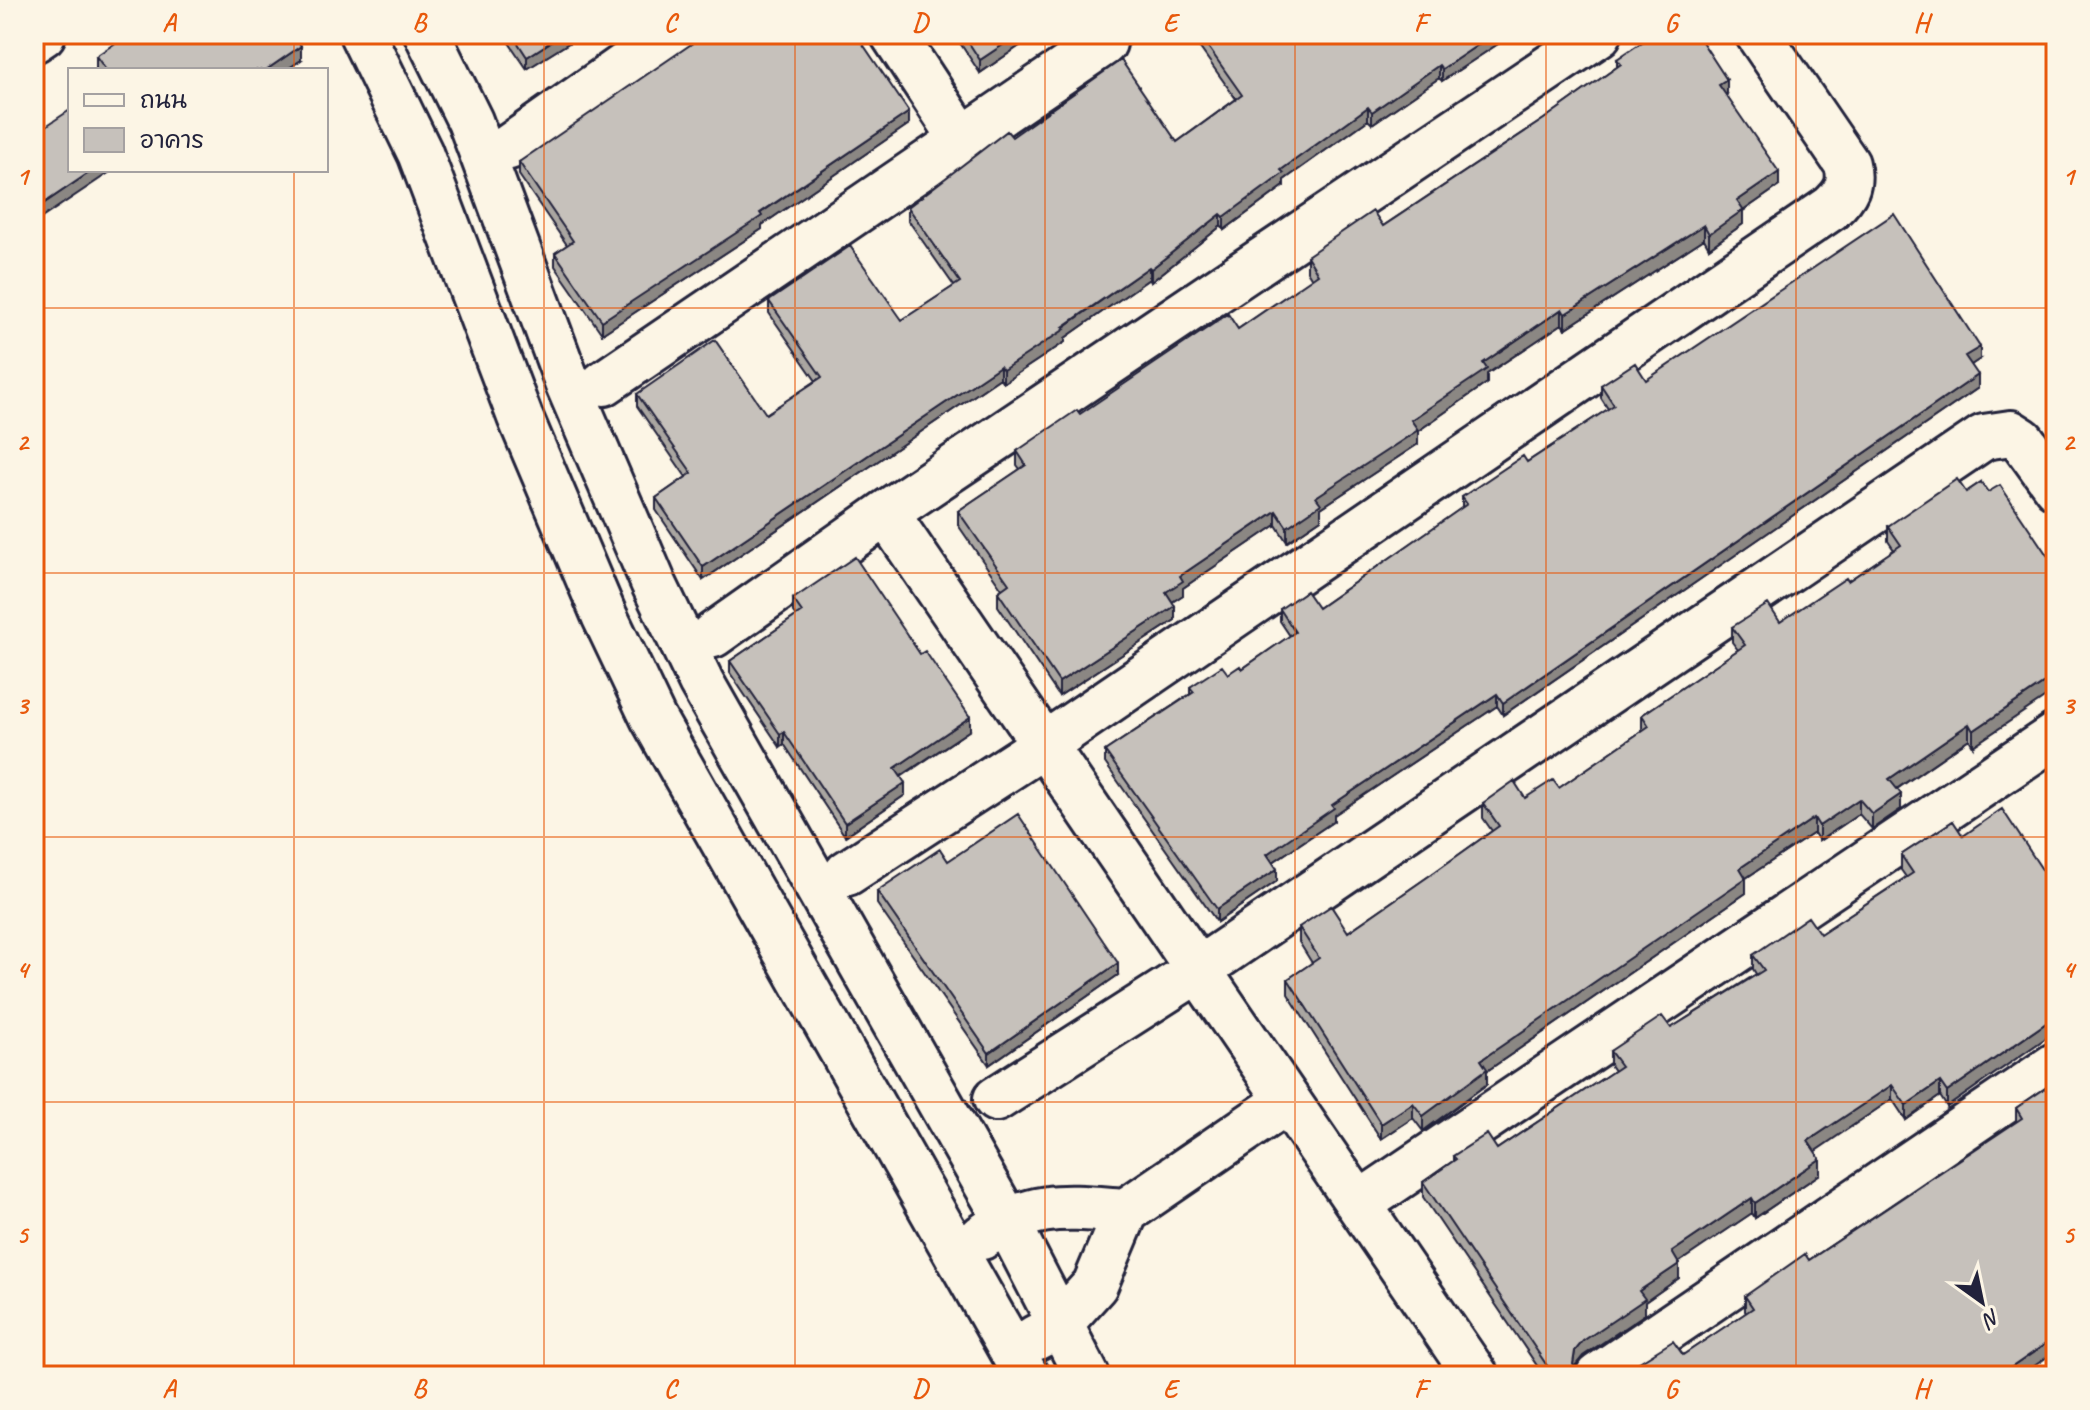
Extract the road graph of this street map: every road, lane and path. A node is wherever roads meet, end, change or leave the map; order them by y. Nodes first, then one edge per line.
1 (43, 34) edge
2 (362, 34) edge
3 (427, 34) edge
4 (670, 34) edge
5 (893, 34) edge
6 (1599, 34) edge
7 (1758, 34) edge
8 (34, 40) edge
9 (1104, 43) dead end
10 (962, 139) junction
11 (509, 147) dead end
12 (604, 383) dead end
13 (2056, 487) edge
14 (886, 513) junction
15 (713, 635) dead end
16 (2056, 735) edge
17 (1044, 745) junction
18 (847, 873) dead end
19 (1198, 970) junction
20 (2056, 1065) edge
21 (996, 1099) dead end
22 (1287, 1101) junction
23 (1359, 1204) junction
24 (1126, 1211) junction
25 (1006, 1219) junction
26 (958, 1255) junction
27 (1058, 1326) junction
28 (1019, 1363) edge
29 (1087, 1376) edge
30 (1476, 1376) edge
31 (1598, 1376) edge

1 - 8 street
2 - 26 street
3 - 25 street
4 - 11 street
5 - 10 street
6 - 14 street
7 - 17 street
9 - 10 street
10 - 12 street
13 - 19 street
14 - 15 street
14 - 17 street
16 - 23 street
17 - 18 street
17 - 19 street
19 - 21 street
19 - 22 street
20 - 31 street
22 - 23 street
22 - 24 street
23 - 30 street
24 - 25 street
24 - 27 street
25 - 26 street
25 - 27 street
26 - 28 street
27 - 28 street
27 - 29 street

